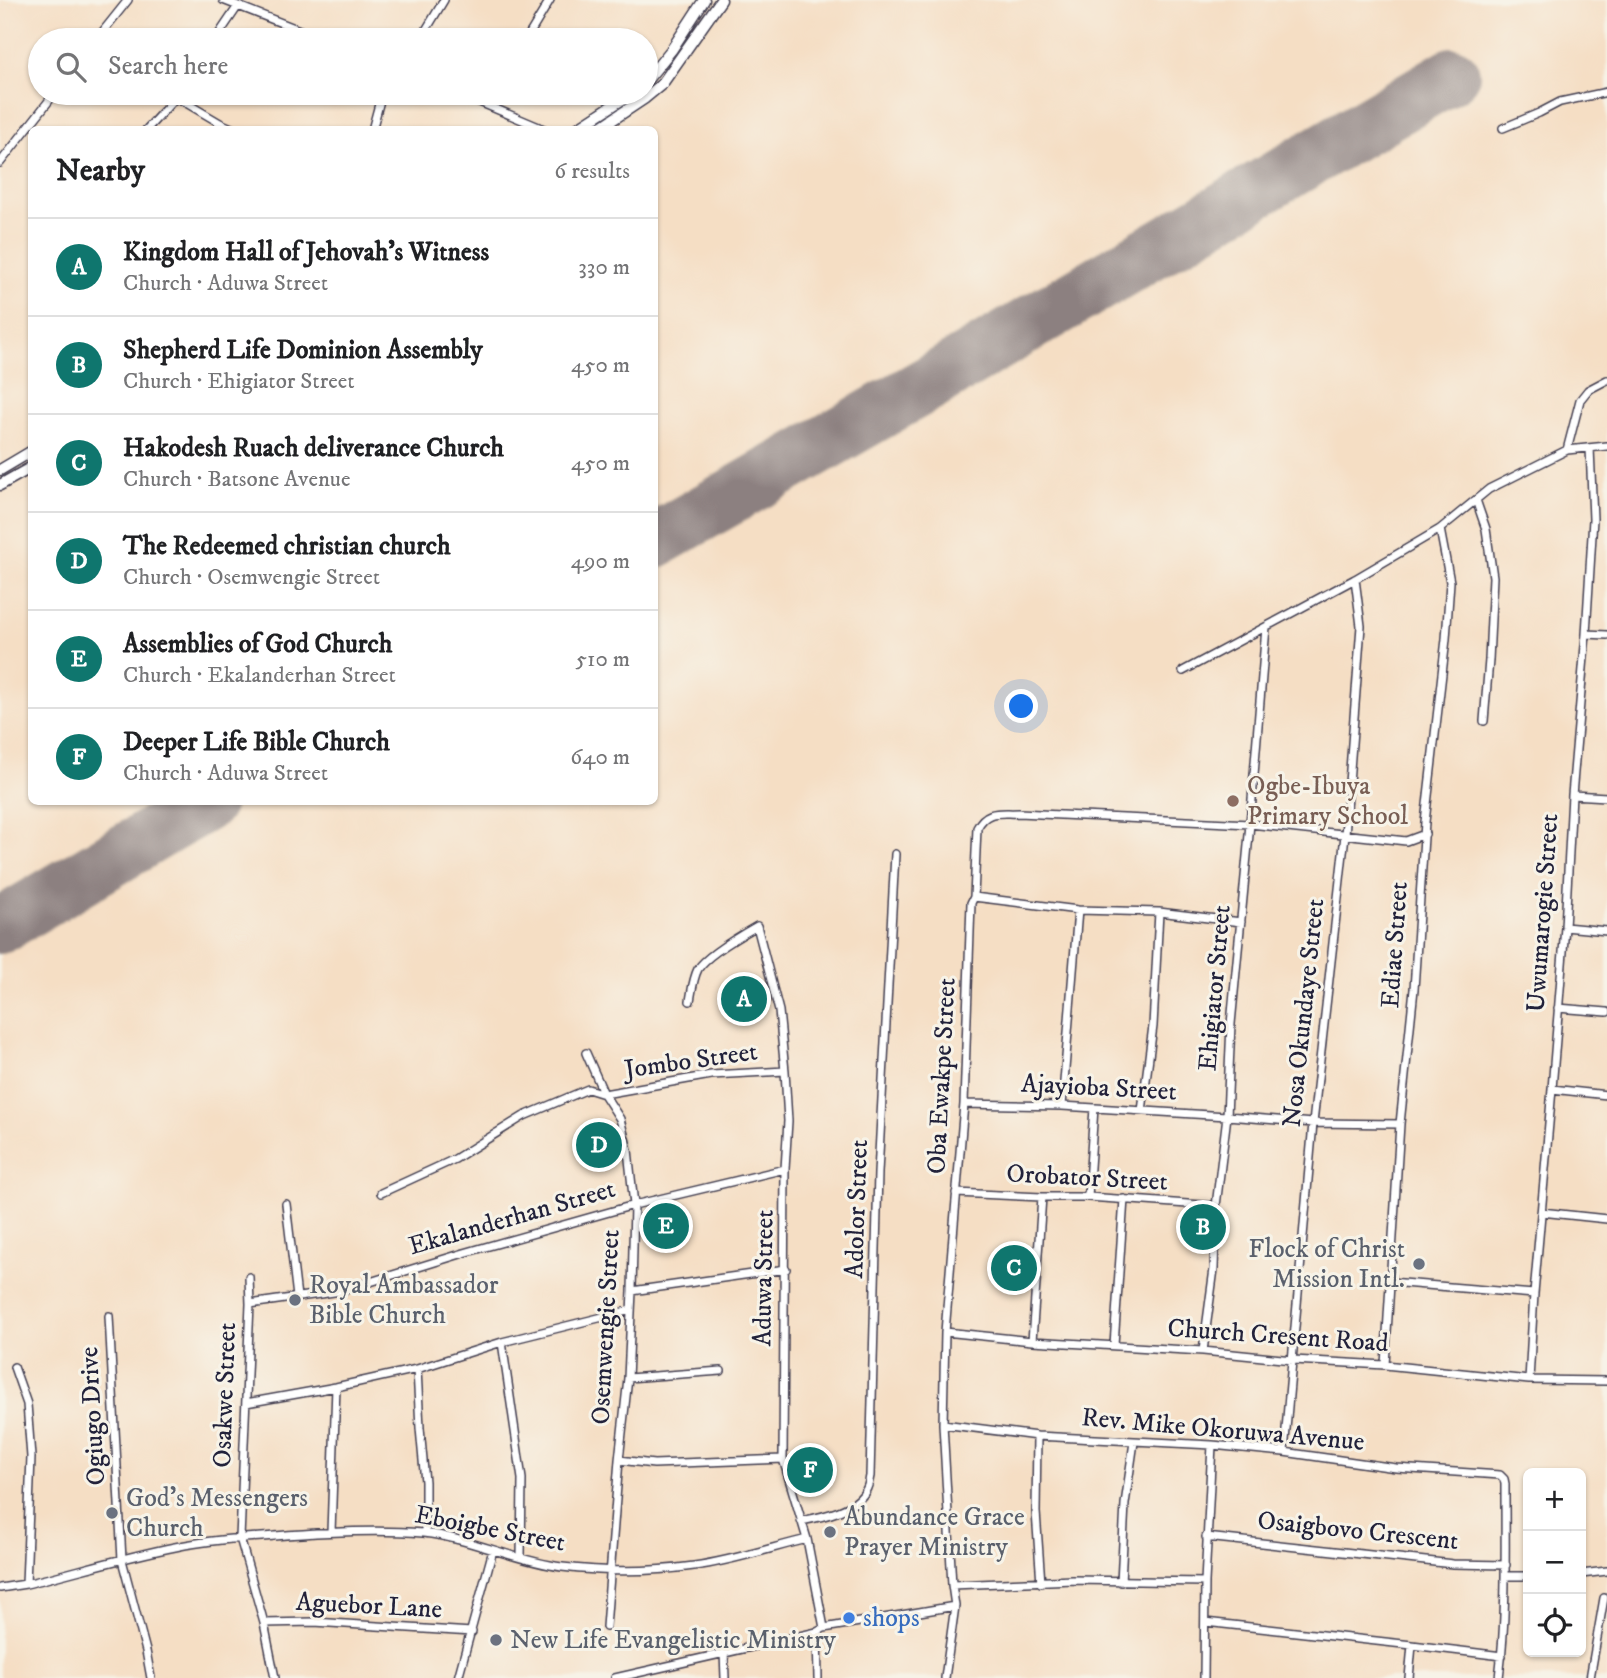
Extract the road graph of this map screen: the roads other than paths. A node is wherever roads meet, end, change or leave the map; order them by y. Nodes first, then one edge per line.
1 (128, 0) edge
2 (223, 0) edge
3 (443, 0) edge
4 (550, 0) edge
5 (704, 0) edge
6 (722, 0) edge
7 (238, 6) junction
8 (106, 28) edge
9 (223, 28) edge
10 (294, 28) edge
11 (427, 28) edge
12 (533, 28) edge
13 (658, 66) edge
14 (658, 87) edge
15 (1607, 92) edge
16 (46, 105) edge
17 (169, 105) edge
18 (193, 105) edge
19 (379, 105) edge
20 (489, 105) edge
21 (614, 105) edge
22 (634, 105) edge
23 (29, 126) edge
24 (150, 126) edge
25 (227, 126) edge
26 (373, 126) edge
27 (537, 126) edge
28 (581, 126) edge
29 (603, 126) edge
30 (28, 127) edge
31 (1503, 128) dead end
32 (0, 163) edge
33 (1607, 380) edge
34 (1607, 446) edge
35 (1590, 448) junction
36 (1567, 450) junction
37 (28, 453) edge
38 (28, 469) edge
39 (0, 470) edge
40 (0, 485) edge
41 (1476, 499) junction
42 (1440, 529) junction
43 (1355, 579) junction
44 (1266, 627) junction
45 (1586, 634) junction
46 (1607, 635) edge
47 (1183, 670) dead end
48 (1484, 721) dead end
49 (1572, 795) junction
50 (1607, 797) edge
51 (1250, 824) junction
52 (1425, 834) junction
53 (1345, 835) junction
54 (895, 855) dead end
55 (974, 897) junction
56 (1078, 910) junction
57 (1159, 912) junction
58 (1241, 922) junction
59 (1565, 927) junction
60 (1607, 931) edge
61 (690, 1001) dead end
62 (1558, 1008) junction
63 (1607, 1012) edge
64 (586, 1053) dead end
65 (785, 1071) junction
66 (1552, 1089) junction
67 (604, 1094) junction
68 (1607, 1095) edge
69 (964, 1104) junction
70 (1062, 1106) junction
71 (1094, 1108) junction
72 (1143, 1111) junction
73 (1227, 1116) junction
74 (1313, 1123) junction
75 (1400, 1124) junction
76 (785, 1169) junction
77 (381, 1193) dead end
78 (956, 1193) junction
79 (1042, 1197) junction
80 (1088, 1197) junction
81 (1124, 1199) junction
82 (286, 1204) dead end
83 (634, 1205) junction
84 (1216, 1206) junction
85 (1541, 1212) junction
86 (1607, 1219) edge
87 (786, 1269) junction
88 (249, 1277) dead end
89 (1390, 1282) junction
90 (632, 1291) junction
91 (1534, 1294) junction
92 (297, 1297) junction
93 (250, 1304) junction
94 (631, 1310) junction
95 (109, 1315) dead end
96 (946, 1332) junction
97 (1032, 1341) junction
98 (502, 1342) junction
99 (1114, 1345) junction
100 (1203, 1350) junction
101 (1293, 1360) junction
102 (1385, 1365) junction
103 (14, 1367) dead end
104 (417, 1369) junction
105 (721, 1371) dead end
106 (628, 1378) junction
107 (1529, 1380) junction
108 (1607, 1381) edge
109 (336, 1387) junction
110 (246, 1403) junction
111 (943, 1424) junction
112 (1037, 1436) junction
113 (1135, 1442) junction
114 (1212, 1445) junction
115 (1284, 1452) junction
116 (783, 1459) junction
117 (619, 1460) junction
118 (801, 1521) junction
119 (331, 1532) junction
120 (425, 1534) junction
121 (1206, 1537) junction
122 (240, 1538) junction
123 (807, 1539) junction
124 (493, 1550) junction
125 (522, 1558) junction
126 (122, 1560) junction
127 (1506, 1565) junction
128 (609, 1570) junction
129 (1607, 1571) edge
130 (1586, 1573) edge
131 (1506, 1576) junction
132 (1523, 1576) edge
133 (1121, 1582) junction
134 (1205, 1582) junction
135 (1041, 1583) junction
136 (26, 1584) junction
137 (952, 1585) junction
138 (0, 1588) edge
139 (1604, 1598) dead end
140 (955, 1606) junction
141 (1205, 1622) junction
142 (264, 1623) junction
143 (606, 1627) dead end
144 (820, 1630) junction
145 (472, 1632) junction
146 (1412, 1645) junction
147 (724, 1653) junction
148 (1502, 1656) junction
149 (633, 1676) edge
150 (151, 1678) edge
151 (275, 1678) edge
152 (458, 1678) edge
153 (615, 1678) edge
154 (724, 1678) edge
155 (818, 1678) edge
156 (945, 1678) edge
157 (1204, 1678) edge
158 (1409, 1678) edge
159 (1499, 1678) edge
160 (1590, 1678) edge

1 - 8 street
2 - 7 street
3 - 11 street
4 - 12 street
5 - 13 main road
6 - 14 main road
7 - 9 street
7 - 10 street
15 - 31 street
16 - 23 street
17 - 24 street
18 - 25 street
19 - 26 street
20 - 27 street
21 - 28 main road
22 - 29 main road
30 - 32 street
33 - 36 street
34 - 35 street
35 - 36 street
35 - 45 street, Uwumarogie Street
36 - 41 street
37 - 39 main road
38 - 40 main road
41 - 42 street
41 - 48 street
42 - 43 street
42 - 52 street, Ediae Street
43 - 44 street
43 - 53 street, Nosa Okundaye Street
44 - 47 street
44 - 51 street, Ehigiator Street
45 - 46 street
45 - 49 street, Uwumarogie Street
49 - 50 street
49 - 59 street, Uwumarogie Street
51 - 53 street
51 - 55 street, Oba Ewakpe Street
51 - 58 street, Ehigiator Street
52 - 53 street
52 - 75 street, Ediae Street
53 - 74 street, Nosa Okundaye Street
54 - 118 street, Adolor Street
55 - 56 street
55 - 69 street, Oba Ewakpe Street
56 - 57 street
56 - 70 street
57 - 58 street
57 - 72 street
58 - 73 street, Ehigiator Street
59 - 60 street
59 - 62 street, Uwumarogie Street
61 - 65 street, Aduwa Street
62 - 63 street
62 - 66 street, Uwumarogie Street
64 - 67 street, Osemwengie Street
65 - 67 street, Jombo Street
65 - 76 street, Aduwa Street
66 - 68 street
66 - 85 street, Uwumarogie Street
67 - 77 street, Jombo Street
67 - 83 street, Osemwengie Street
69 - 70 street, Ajayioba Street
69 - 78 street, Oba Ewakpe Street
70 - 71 street, Ajayioba Street
71 - 72 street, Ajayioba Street
71 - 80 street
72 - 73 street, Ajayioba Street
73 - 74 street, Ajayioba Street
73 - 84 street, Ehigiator Street
74 - 75 street, Ajayioba Street
74 - 101 street, Nosa Okundaye Street
75 - 89 street, Ediae Street
76 - 83 street, Ekalanderhan Street
76 - 87 street, Aduwa Street
78 - 79 street, Orobator Street
78 - 96 street, Oba Ewakpe Street
79 - 80 street, Orobator Street
79 - 97 street
80 - 81 street, Orobator Street
81 - 84 street, Orobator Street
81 - 99 street
82 - 92 street
83 - 90 street, Osemwengie Street
83 - 92 street, Ekalanderhan Street
84 - 100 street, Ehigiator Street
85 - 86 street
85 - 91 street, Uwumarogie Street
87 - 90 street
87 - 116 street, Aduwa Street
88 - 93 street, Osakwe Street
89 - 91 street
89 - 102 street, Ediae Street
90 - 94 street, Osemwengie Street
91 - 107 street, Uwumarogie Street
92 - 93 street, Ekalanderhan Street
93 - 110 street, Osakwe Street
94 - 98 street
94 - 106 street, Osemwengie Street
95 - 126 street, Ogiugo Drive
96 - 97 street, Church Cresent Road
96 - 111 street, Oba Ewakpe Street
97 - 99 street, Church Cresent Road
98 - 104 street
98 - 125 street
99 - 100 street, Church Cresent Road
100 - 101 street, Church Cresent Road
101 - 102 street, Church Cresent Road
101 - 115 street, Nosa Okundaye Street
102 - 107 street, Church Cresent Road
103 - 136 street
104 - 109 street
104 - 120 street
105 - 106 street
106 - 117 street, Osemwengie Street
107 - 108 street, Church Cresent Road
109 - 110 street
109 - 119 street
110 - 122 street, Osakwe Street
111 - 112 street, Rev. Mike Okoruwa Avenue
111 - 137 street, Oba Ewakpe Street
112 - 113 street, Rev. Mike Okoruwa Avenue
112 - 135 street
113 - 114 street, Rev. Mike Okoruwa Avenue
113 - 133 street
114 - 115 street, Rev. Mike Okoruwa Avenue
114 - 121 street
115 - 127 street, Rev. Mike Okoruwa Avenue
116 - 117 street
116 - 118 street, Aduwa Street
117 - 128 street, Osemwengie Street
118 - 123 street, Aduwa Street
119 - 120 street, Eboigbe Street
119 - 122 street, Eboigbe Street
120 - 124 street, Eboigbe Street
121 - 127 street, Osaigbovo Crescent
121 - 134 street
122 - 126 street, Eboigbe Street
122 - 142 street, Osakwe Street
123 - 128 street, Eboigbe Street
123 - 144 street, Aduwa Street
124 - 125 street, Eboigbe Street
124 - 145 street
125 - 128 street, Eboigbe Street
126 - 136 street, Eboigbe Street
126 - 150 street, Ogiugo Drive
127 - 131 street
128 - 143 street, Osemwengie Street
129 - 130 street
131 - 132 street
131 - 148 street
133 - 134 street
133 - 135 street
134 - 141 street
135 - 137 street
136 - 138 street, Eboigbe Street
137 - 140 street, Oba Ewakpe Street
139 - 160 street
140 - 144 street
140 - 156 street, Oba Ewakpe Street
141 - 146 street
141 - 157 street
142 - 145 street, Aguebor Lane
142 - 151 street, Osakwe Street
144 - 147 street
144 - 155 street, Aduwa Street
145 - 152 street
146 - 148 street
146 - 158 street
147 - 149 street
147 - 154 street
148 - 159 street
149 - 153 street

